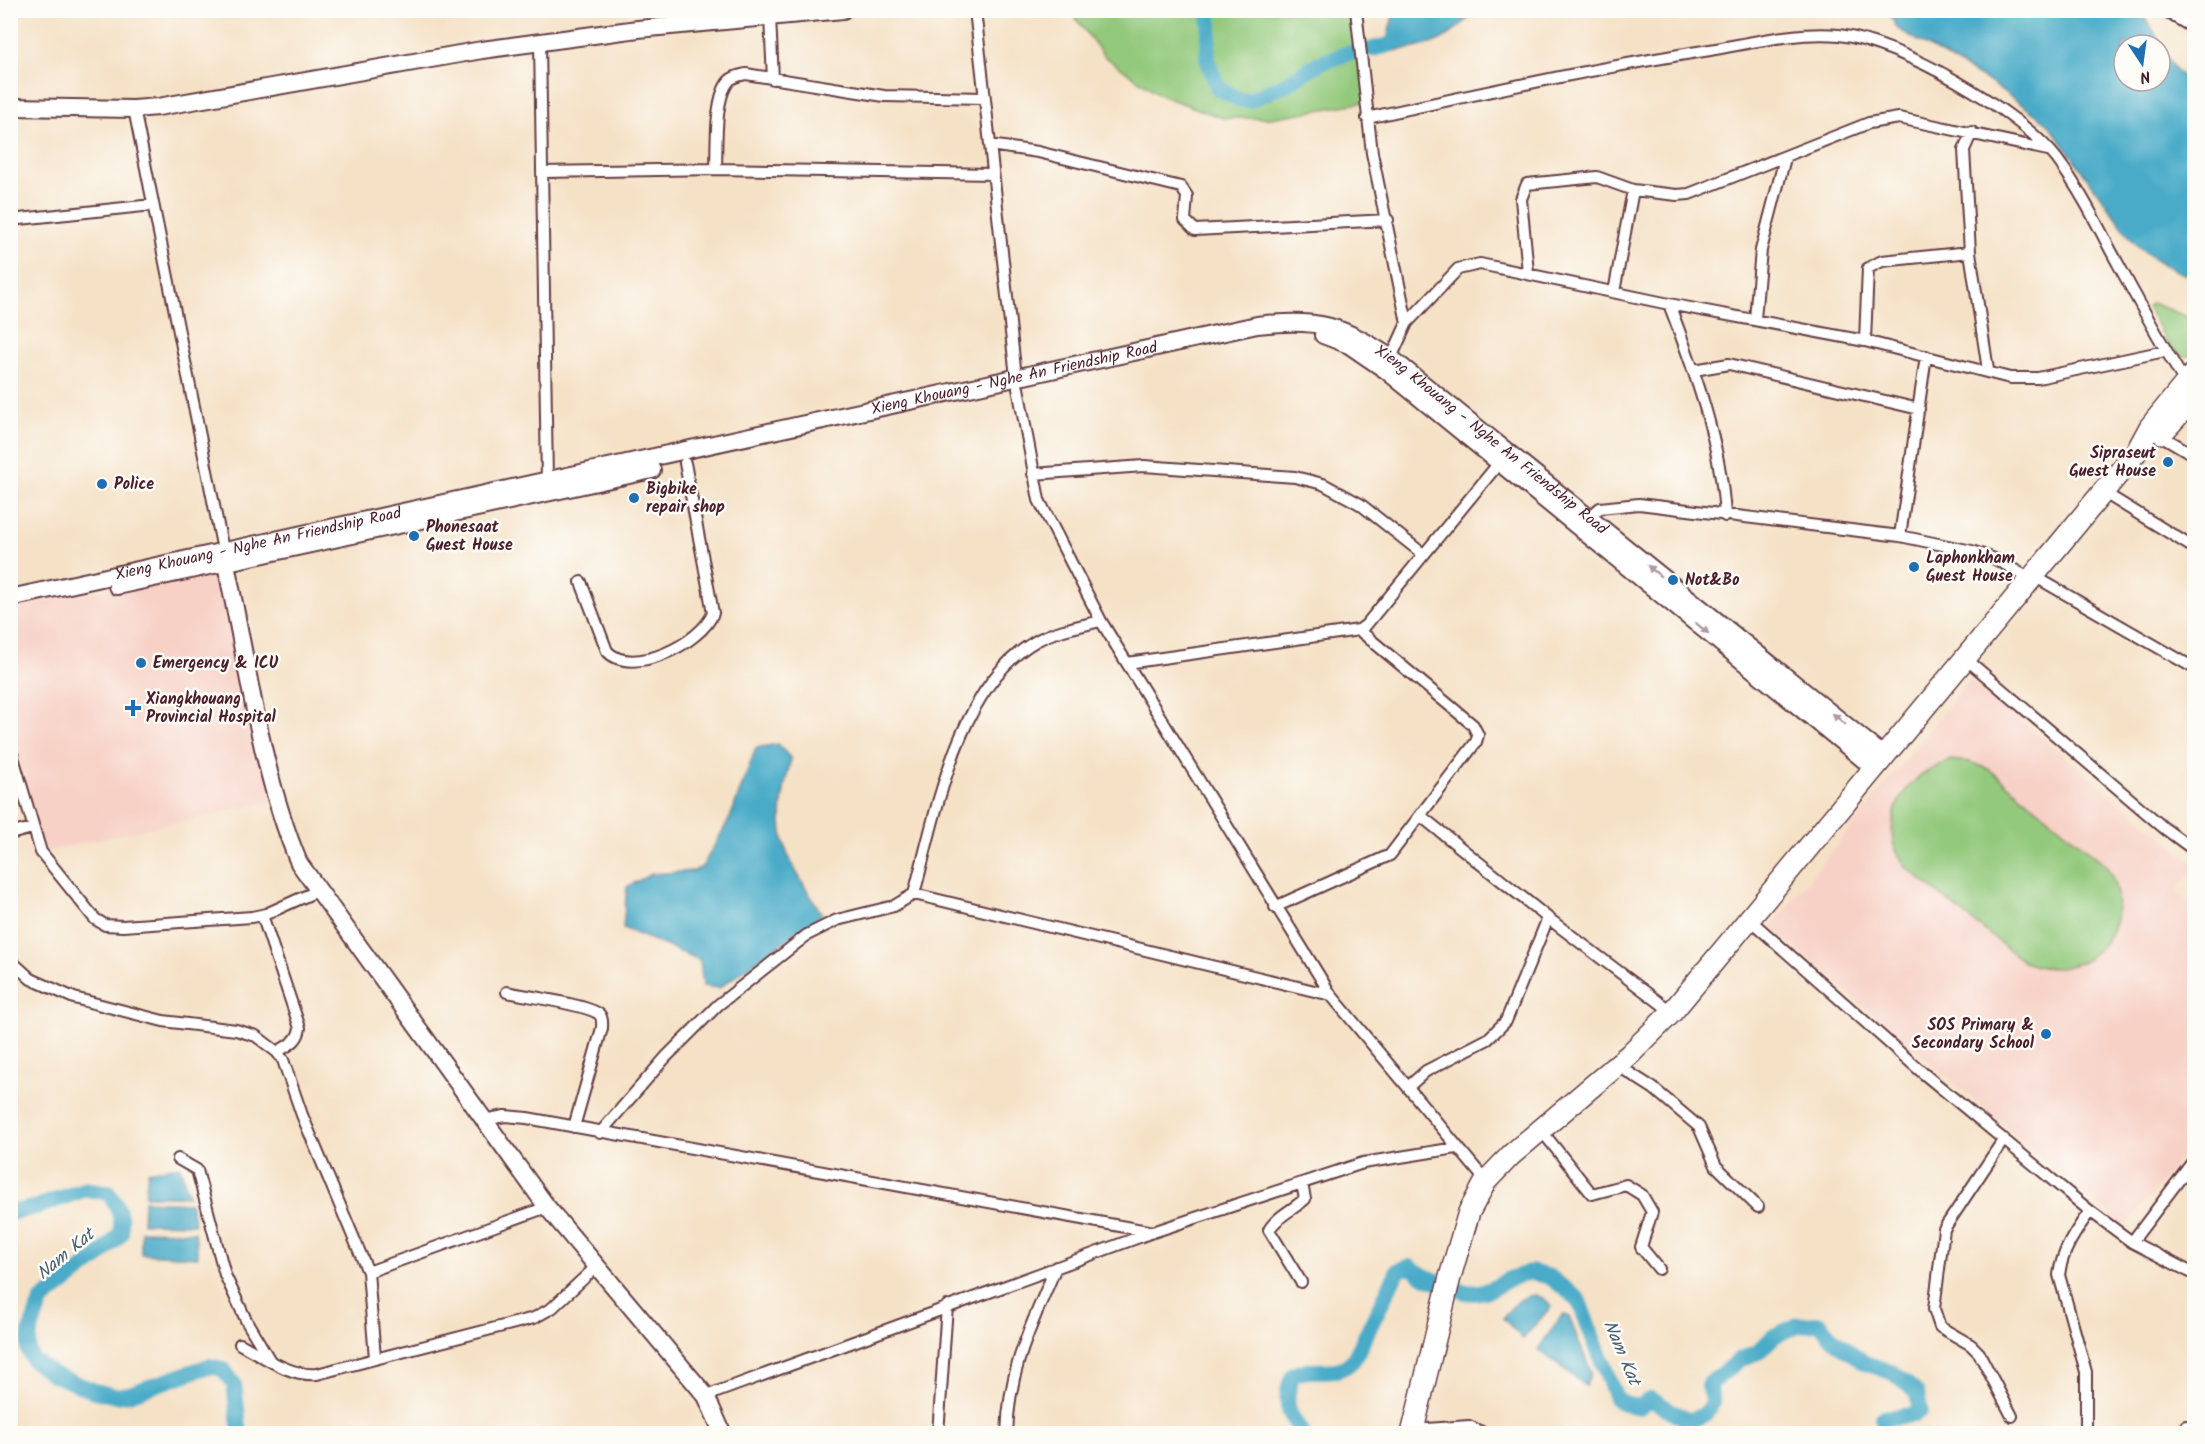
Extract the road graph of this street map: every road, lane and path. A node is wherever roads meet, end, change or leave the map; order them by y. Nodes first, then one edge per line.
1 (843, 10) edge
2 (975, 10) edge
3 (1356, 10) edge
4 (2169, 10) edge
5 (2190, 10) edge
6 (2194, 13) edge
7 (770, 17) junction
8 (2194, 25) edge
9 (540, 42) junction
10 (773, 79) junction
11 (985, 98) junction
12 (10, 107) edge
13 (134, 110) junction
14 (1367, 118) junction
15 (1972, 132) junction
16 (990, 145) junction
17 (2049, 150) junction
18 (1785, 158) junction
19 (716, 169) junction
20 (543, 172) junction
21 (993, 174) junction
22 (1633, 190) junction
23 (153, 205) junction
24 (10, 220) edge
25 (1388, 220) junction
26 (1970, 252) junction
27 (1528, 272) junction
28 (1614, 292) junction
29 (1669, 304) junction
30 (1755, 319) junction
31 (1407, 323) junction
32 (1865, 341) junction
33 (2165, 351) junction
34 (1926, 356) junction
35 (1391, 358) junction
36 (1694, 370) junction
37 (1988, 370) junction
38 (1017, 382) junction
39 (2192, 385) edge
40 (1919, 409) junction
41 (2160, 435) junction
42 (2137, 451) junction
43 (2194, 455) edge
44 (1504, 458) junction
45 (685, 463) junction
46 (1033, 474) junction
47 (548, 486) junction
48 (2103, 492) junction
49 (1725, 516) junction
50 (1588, 518) junction
51 (1900, 536) junction
52 (2194, 549) edge
53 (1423, 554) junction
54 (224, 556) junction
55 (2032, 577) junction
56 (581, 582) dead end
57 (10, 598) edge
58 (10, 609) edge
59 (1101, 621) junction
60 (1359, 630) junction
61 (1965, 658) junction
62 (1127, 663) junction
63 (2194, 668) edge
64 (10, 747) edge
65 (1880, 762) junction
66 (1421, 816) junction
67 (32, 828) junction
68 (10, 834) edge
69 (2194, 850) edge
70 (317, 891) junction
71 (914, 894) junction
72 (1275, 907) junction
73 (262, 915) junction
74 (1548, 918) junction
75 (1749, 919) junction
76 (10, 960) edge
77 (507, 992) dead end
78 (1331, 995) junction
79 (1672, 1012) junction
80 (277, 1052) junction
81 (1617, 1065) junction
82 (1408, 1087) junction
83 (483, 1120) junction
84 (574, 1127) junction
85 (1541, 1130) junction
86 (600, 1132) junction
87 (2004, 1139) junction
88 (1456, 1148) junction
89 (178, 1159) dead end
90 (2194, 1160) edge
91 (1486, 1181) junction
92 (1302, 1184) junction
93 (547, 1207) junction
94 (1758, 1207) dead end
95 (2090, 1210) junction
96 (1153, 1232) junction
97 (2132, 1242) junction
98 (598, 1265) junction
99 (1056, 1267) junction
100 (1659, 1269) dead end
101 (368, 1272) junction
102 (2194, 1274) edge
103 (1301, 1282) dead end
104 (947, 1306) junction
105 (240, 1344) dead end
106 (375, 1358) junction
107 (269, 1359) junction
108 (706, 1396) junction
109 (2012, 1416) dead end
110 (1413, 1432) edge
111 (723, 1434) edge
112 (938, 1434) edge
113 (1007, 1434) edge
114 (1486, 1434) edge
115 (2086, 1434) edge

1 - 7 street
2 - 11 street
3 - 14 street
4 - 8 street
5 - 6 street
7 - 9 street
7 - 10 street
9 - 13 street
9 - 20 street
10 - 11 street
10 - 19 street
11 - 16 street
12 - 13 street
13 - 23 street
14 - 17 street
14 - 25 street
15 - 17 street
15 - 18 street
15 - 26 street
16 - 21 street
16 - 25 street
17 - 33 street
18 - 22 street
18 - 30 street
19 - 20 street
19 - 21 street
20 - 47 street
21 - 38 street
22 - 27 street
22 - 28 street
23 - 24 street
23 - 54 street
25 - 31 street
26 - 32 street
26 - 37 street
27 - 28 street
27 - 31 street
28 - 29 street
29 - 30 street
29 - 36 street
30 - 32 street
31 - 35 street
32 - 34 street
33 - 37 street
33 - 39 street
34 - 37 street
34 - 40 street
35 - 38 street, Xieng Khouang - Nghe An Friendship Road
35 - 44 street, Xieng Khouang - Nghe An Friendship Road
36 - 40 street
36 - 49 street
38 - 44 street, Xieng Khouang - Nghe An Friendship Road
38 - 45 street, Xieng Khouang - Nghe An Friendship Road
38 - 46 street
38 - 47 street, Xieng Khouang - Nghe An Friendship Road
39 - 41 highway
39 - 42 highway
40 - 51 street
41 - 42 highway
41 - 43 street
42 - 48 highway
44 - 50 street, Xieng Khouang - Nghe An Friendship Road
44 - 53 street
44 -> 65 street, Xieng Khouang - Nghe An Friendship Road
45 - 47 street, Xieng Khouang - Nghe An Friendship Road
45 - 56 street
46 - 53 street
46 - 59 street
47 - 54 street, Xieng Khouang - Nghe An Friendship Road
48 - 52 street
48 - 55 highway
49 - 50 street
49 - 51 street
65 -> 50 street, Xieng Khouang - Nghe An Friendship Road
51 - 55 street
53 - 60 street
54 - 57 street, Xieng Khouang - Nghe An Friendship Road
54 - 58 street, Xieng Khouang - Nghe An Friendship Road
54 - 70 street
55 - 61 highway
55 - 63 street
59 - 62 street
59 - 71 street
60 - 62 street
60 - 66 street
61 - 65 highway
61 - 69 street
62 - 72 street
64 - 67 street
65 - 75 highway
66 - 72 street
66 - 74 street
67 - 68 street
67 - 73 street
70 - 73 street
70 - 83 street
71 - 78 street
71 - 86 street
72 - 78 street
73 - 80 street
74 - 79 street
74 - 82 street
75 - 79 highway
75 - 87 street
76 - 80 street
77 - 84 street
78 - 82 street
79 - 81 highway
80 - 101 street
81 - 85 highway
81 - 94 street
82 - 88 street
83 - 84 street
83 - 93 street
84 - 86 street
85 - 91 highway
85 - 100 street
86 - 96 street
87 - 95 street
87 - 109 street
88 - 91 street
88 - 92 street
89 - 107 street
90 - 97 street
91 - 110 highway
92 - 96 street
92 - 103 street
93 - 98 street
93 - 101 street
95 - 97 street
95 - 115 street
96 - 99 street
97 - 102 street
98 - 106 street
98 - 108 street
99 - 104 street
99 - 113 street
101 - 106 street
104 - 108 street
104 - 112 street
105 - 107 street
106 - 107 street
108 - 111 street
110 - 114 street

